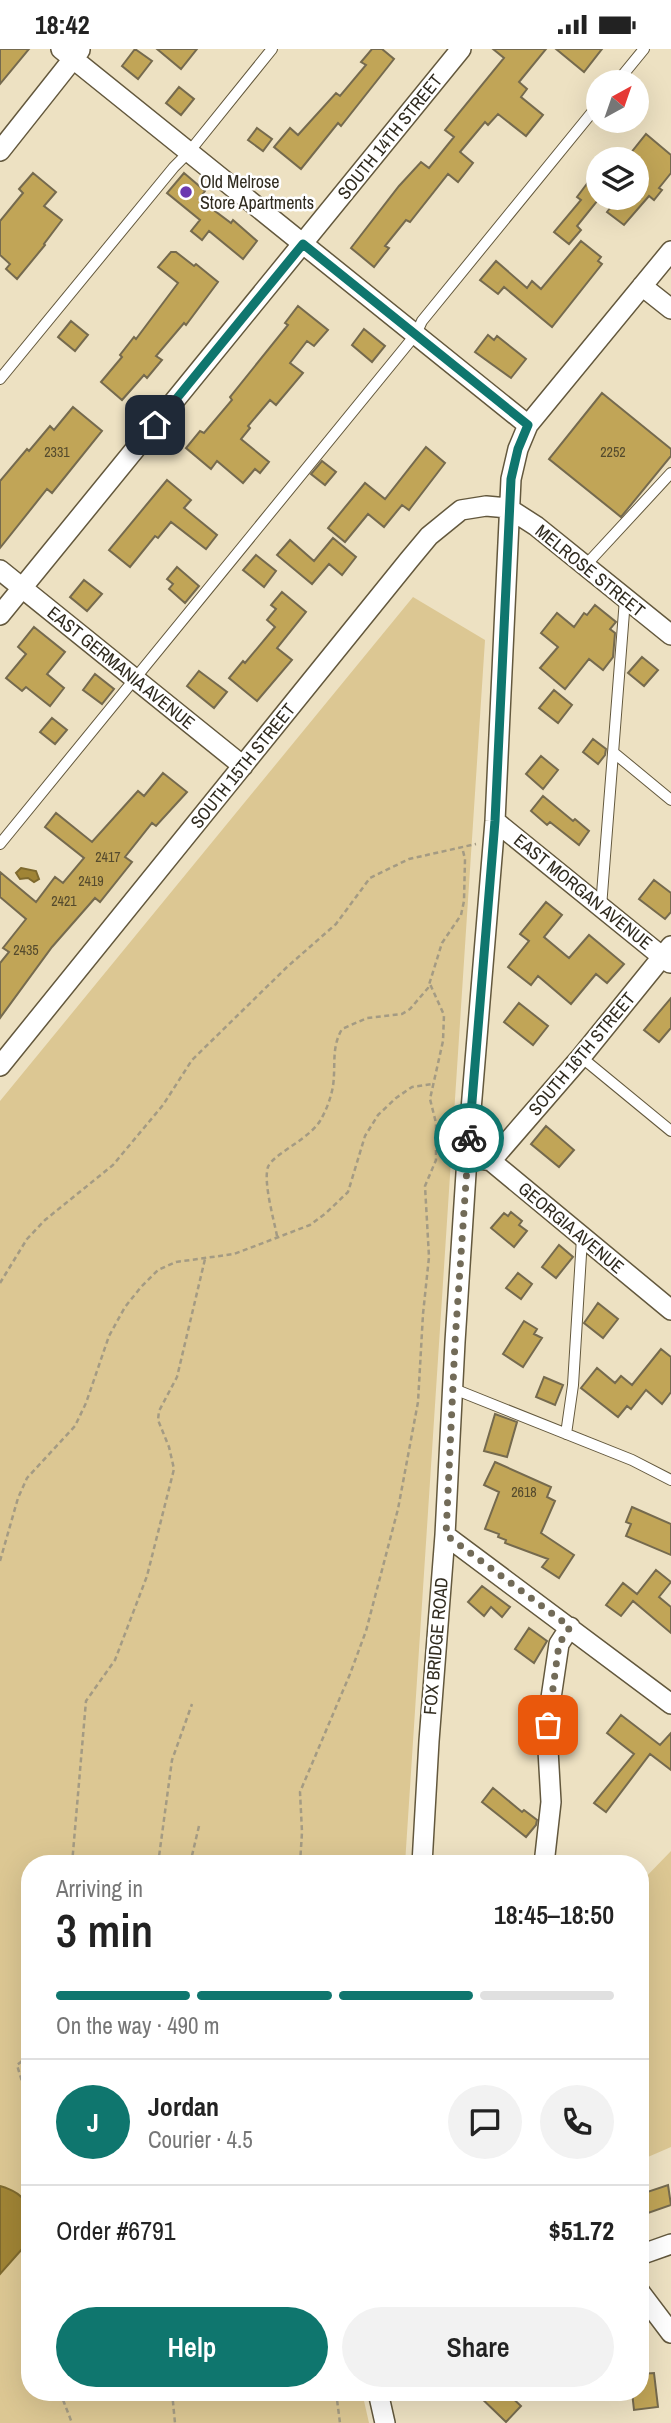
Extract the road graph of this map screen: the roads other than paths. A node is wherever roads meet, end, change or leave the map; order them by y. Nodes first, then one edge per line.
1 (272, 49) edge
2 (461, 49) edge
3 (644, 49) edge
4 (72, 52) edge
5 (627, 70) edge
6 (586, 120) edge
7 (0, 151) edge
8 (189, 152) junction
9 (303, 244) junction
10 (671, 251) edge
11 (642, 286) junction
12 (671, 309) edge
13 (416, 334) junction
14 (0, 379) edge
15 (528, 425) junction
16 (670, 475) edge
17 (509, 508) junction
18 (585, 566) junction
19 (0, 571) edge
20 (22, 588) junction
21 (625, 599) junction
22 (0, 615) edge
23 (671, 635) edge
24 (134, 679) junction
25 (613, 752) junction
26 (243, 766) junction
27 (671, 800) edge
28 (494, 831) junction
29 (0, 844) edge
30 (601, 907) junction
31 (668, 955) edge
32 (581, 1057) junction
33 (0, 1066) edge
34 (671, 1131) edge
35 (467, 1158) junction
36 (491, 1161) junction
37 (582, 1238) junction
38 (671, 1310) edge
39 (454, 1389) junction
40 (566, 1434) junction
41 (671, 1480) edge
42 (446, 1535) junction
43 (570, 1627) junction
44 (671, 1704) edge
45 (423, 1855) edge
46 (545, 1855) edge
47 (671, 2244) edge
48 (649, 2252) edge
49 (649, 2304) edge
50 (671, 2333) edge
51 (380, 2401) edge
52 (385, 2423) edge

1 - 8 lane
2 - 9 street, SOUTH 14TH STREET
3 - 5 lane
4 - 7 street
4 - 8 street
6 - 13 lane
8 - 9 street
8 - 14 lane
9 - 13 street
9 - 20 street, SOUTH 14TH STREET
10 - 11 street
11 - 12 street
11 - 15 street
13 - 15 street
13 - 24 lane
15 - 17 street, FOX BRIDGE ROAD
16 - 18 lane
17 - 18 street, MELROSE STREET
17 - 26 street, SOUTH 15TH STREET
17 - 28 street, FOX BRIDGE ROAD
18 - 21 street, MELROSE STREET
19 - 20 street, EAST GERMANIA AVENUE
20 - 22 street, SOUTH 14TH STREET
20 - 24 street, EAST GERMANIA AVENUE
21 - 23 street, MELROSE STREET
21 - 25 lane
24 - 26 street, EAST GERMANIA AVENUE
24 - 29 lane
25 - 27 lane
25 - 30 lane
26 - 33 street, SOUTH 15TH STREET
28 - 30 street, EAST MORGAN AVENUE
28 - 35 street, FOX BRIDGE ROAD
30 - 31 street, EAST MORGAN AVENUE
31 - 32 street, SOUTH 16TH STREET
32 - 34 lane
32 - 36 street, SOUTH 16TH STREET
35 - 36 street
35 - 39 street, FOX BRIDGE ROAD
36 - 37 street, GEORGIA AVENUE
37 - 38 street, GEORGIA AVENUE
37 - 40 lane
39 - 40 lane
39 - 42 street, FOX BRIDGE ROAD
40 - 41 lane
42 - 43 street
42 - 45 street, FOX BRIDGE ROAD
43 - 44 street
43 - 46 street
47 - 48 street
49 - 50 street
51 - 52 street

